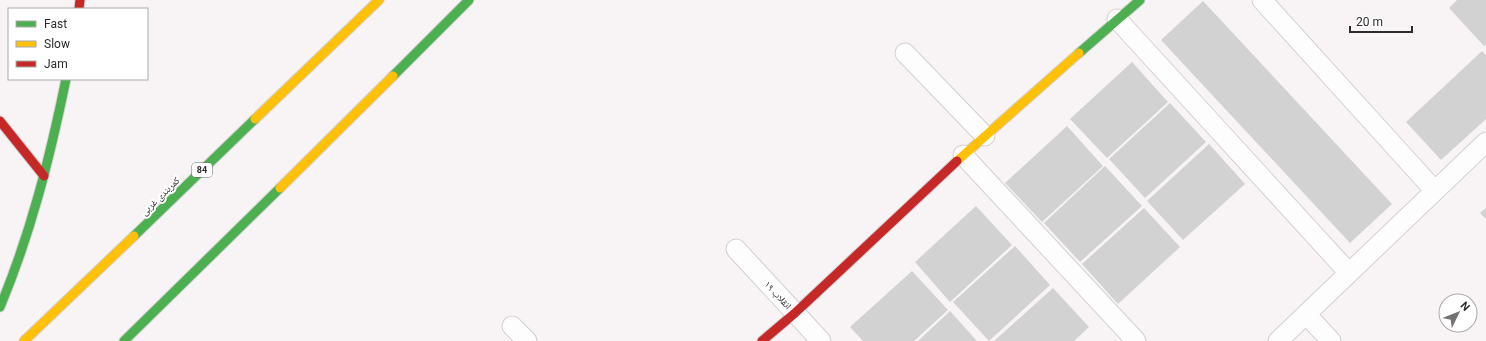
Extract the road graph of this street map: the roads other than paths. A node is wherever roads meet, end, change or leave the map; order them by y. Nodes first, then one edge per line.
1 (379, 0) edge
2 (469, 0) edge
3 (1140, 0) edge
4 (1262, 0) edge
5 (1117, 19) junction
6 (905, 53) dead end
7 (66, 80) edge
8 (0, 121) edge
9 (985, 136) junction
10 (1486, 142) edge
11 (963, 155) junction
12 (44, 176) junction
13 (1435, 191) junction
14 (736, 250) dead end
15 (1349, 273) junction
16 (0, 307) edge
17 (795, 313) junction
18 (1306, 314) junction
19 (512, 326) dead end
20 (24, 341) edge
21 (124, 341) edge
22 (527, 341) edge
23 (762, 341) edge
24 (821, 341) edge
25 (1136, 341) edge
26 (1278, 341) edge
27 (1331, 341) edge

1 - 20 main road, کمربندی غربی / 84
2 - 21 main road
3 - 5 main road
4 - 13 street
5 - 9 main road
5 - 15 street
6 - 9 street
7 - 12 main road
8 - 12 main road
9 - 11 main road
10 - 13 street
11 - 17 main road
11 - 25 street
12 - 16 main road
13 - 15 street
14 - 17 street, انقلاب ۱۹
15 - 18 street
17 - 23 main road
17 - 24 street, انقلاب ۱۹
18 - 26 street
18 - 27 street
19 - 22 street

